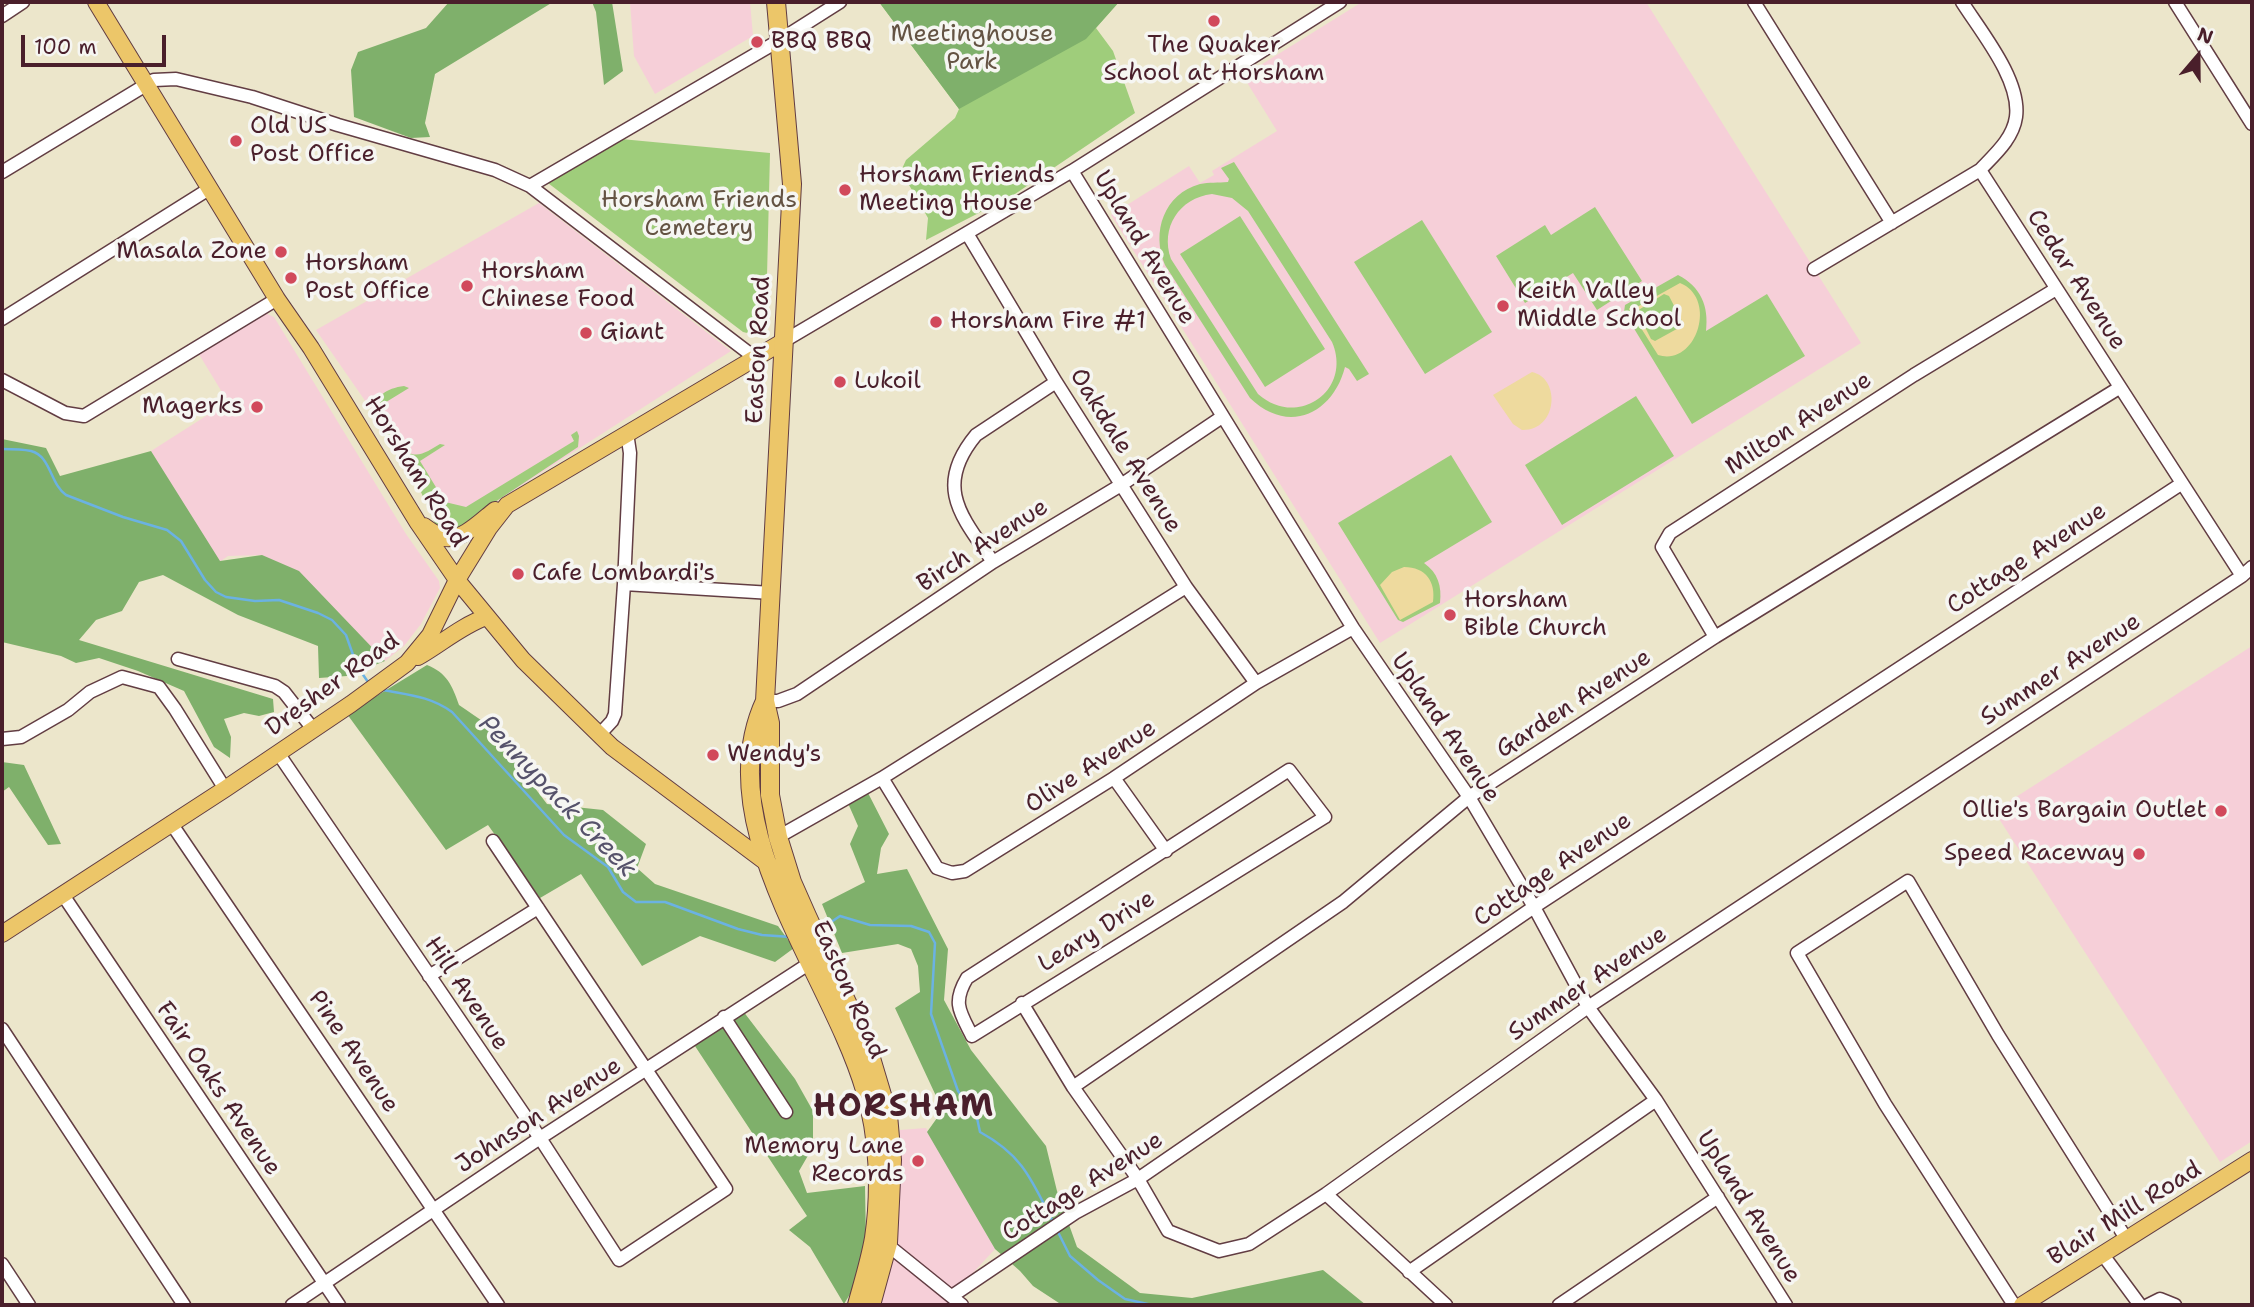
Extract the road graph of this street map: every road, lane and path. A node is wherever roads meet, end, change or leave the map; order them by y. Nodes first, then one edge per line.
1 (23, 2) edge
2 (96, 2) edge
3 (776, 2) edge
4 (840, 2) edge
5 (1340, 2) edge
6 (1754, 2) edge
7 (1962, 2) edge
8 (2175, 2) edge
9 (2, 16) edge
10 (780, 40) junction
11 (145, 84) junction
12 (2252, 124) edge
13 (1980, 170) junction
14 (1072, 171) junction
15 (2, 172) edge
16 (530, 186) junction
17 (209, 189) junction
18 (1892, 223) junction
19 (968, 234) junction
20 (1814, 269) dead end
21 (2056, 289) junction
22 (277, 299) junction
23 (2, 319) edge
24 (784, 341) junction
25 (754, 357) junction
26 (2, 380) edge
27 (1056, 382) junction
28 (2119, 388) junction
29 (1222, 417) junction
30 (627, 433) junction
31 (2181, 484) junction
32 (1121, 485) junction
33 (507, 505) junction
34 (418, 523) junction
35 (993, 562) junction
36 (2247, 572) edge
37 (457, 580) junction
38 (624, 584) junction
39 (1186, 587) junction
40 (772, 593) junction
41 (486, 617) junction
42 (1353, 628) junction
43 (1715, 637) junction
44 (178, 659) dead end
45 (402, 666) junction
46 (1256, 683) junction
47 (765, 701) junction
48 (313, 729) junction
49 (599, 735) junction
50 (2, 738) edge
51 (278, 752) junction
52 (882, 778) junction
53 (1114, 778) junction
54 (225, 789) junction
55 (1469, 797) junction
56 (171, 823) junction
57 (778, 837) junction
58 (493, 841) dead end
59 (1166, 851) junction
60 (765, 862) junction
61 (792, 882) junction
62 (63, 895) junction
63 (1534, 907) junction
64 (538, 908) junction
65 (799, 919) junction
66 (2, 934) edge
67 (818, 959) junction
68 (429, 976) junction
69 (1022, 1003) junction
70 (1588, 1007) junction
71 (724, 1017) junction
72 (2, 1029) edge
73 (645, 1071) junction
74 (1073, 1087) junction
75 (1656, 1100) junction
76 (786, 1112) dead end
77 (540, 1138) junction
78 (2252, 1160) edge
79 (1138, 1179) junction
80 (1326, 1194) junction
81 (1718, 1197) junction
82 (435, 1210) junction
83 (2127, 1240) junction
84 (881, 1241) junction
85 (2103, 1255) junction
86 (2, 1264) edge
87 (1409, 1272) junction
88 (325, 1283) junction
89 (957, 1301) edge
90 (29, 1305) edge
91 (184, 1305) edge
92 (292, 1305) edge
93 (339, 1305) edge
94 (498, 1305) edge
95 (857, 1305) edge
96 (872, 1305) edge
97 (1446, 1305) edge
98 (1559, 1305) edge
99 (1786, 1305) edge
100 (2014, 1305) edge
101 (2022, 1305) edge
102 (2140, 1305) edge
103 (2148, 1305) edge
104 (2175, 1305) edge

1 - 9 street
2 - 11 main road, Horsham Road
3 - 10 highway, Easton Road
4 - 10 street
5 - 14 street
6 - 18 street
7 - 13 street
8 - 12 street
10 - 16 street
10 - 24 highway, Easton Road
11 - 15 street
11 - 16 street
11 - 17 main road, Horsham Road
13 - 18 street
13 - 21 street, Cedar Avenue
14 - 19 street
14 - 29 street, Upland Avenue
16 - 25 street
17 - 22 main road, Horsham Road
17 - 23 street
18 - 20 street
19 - 24 street
19 - 27 street, Oakdale Avenue
21 - 28 street, Cedar Avenue
21 - 43 street, Milton Avenue
22 - 26 street
22 - 34 main road, Horsham Road
24 - 25 main road, Dresher Road
24 - 40 highway, Easton Road
25 - 30 main road, Dresher Road
27 - 32 street, Oakdale Avenue
27 - 35 street
28 - 31 street, Cedar Avenue
28 - 43 street, Garden Avenue
29 - 32 street, Birch Avenue
29 - 42 street, Upland Avenue
30 - 33 main road, Dresher Road
30 - 38 street
31 - 36 street, Cedar Avenue
31 - 63 street, Cottage Avenue
32 - 35 street, Birch Avenue
32 - 39 street, Oakdale Avenue
33 - 34 main road
33 - 37 main road, Dresher Road
34 - 37 main road, Horsham Road
35 - 47 street, Birch Avenue
36 - 70 street, Summer Avenue
37 - 41 main road, Horsham Road
37 - 45 main road, Dresher Road
38 - 40 street
38 - 49 street
39 - 46 street, Oakdale Avenue
39 - 52 street
40 - 47 highway, Easton Road
41 - 45 main road
41 - 49 main road, Horsham Road
42 - 46 street, Olive Avenue
42 - 55 street, Upland Avenue
43 - 55 street, Garden Avenue
44 - 48 street
45 - 48 main road, Dresher Road
46 - 53 street, Olive Avenue
47 - 57 highway, Easton Road
47 - 60 highway, Easton Road
48 - 51 main road, Dresher Road
49 - 60 main road, Horsham Road
50 - 54 street
51 - 54 main road, Dresher Road
51 - 68 street, Hill Avenue
52 - 53 street, Olive Avenue
52 - 57 street
53 - 59 street
54 - 56 main road, Dresher Road
55 - 63 street, Upland Avenue
55 - 74 street, Garden Avenue
56 - 62 main road, Dresher Road
56 - 82 street, Pine Avenue
57 - 61 highway, Easton Road
58 - 64 street
59 - 69 street, Leary Drive
59 - 69 street, Leary Drive
60 - 61 main road, Horsham Road
60 - 65 highway, Easton Road
61 - 65 highway, Easton Road
62 - 66 main road, Dresher Road
62 - 88 street, Fair Oaks Avenue
63 - 70 street, Upland Avenue
63 - 79 street, Cottage Avenue
64 - 68 street
64 - 73 street
65 - 67 highway, Easton Road
67 - 71 street, Johnson Avenue
67 - 84 highway, Easton Road
68 - 77 street, Hill Avenue
69 - 74 street, Summer Avenue
70 - 75 street, Upland Avenue
70 - 80 street, Summer Avenue
71 - 73 street, Johnson Avenue
71 - 76 street
72 - 91 street
73 - 77 street, Johnson Avenue
73 - 77 street, Hill Avenue
74 - 79 street, Summer Avenue
75 - 81 street, Upland Avenue
75 - 87 street
77 - 82 street, Johnson Avenue
78 - 83 main road, Blair Mill Road
79 - 80 street, Summer Avenue
79 - 89 street, Cottage Avenue
80 - 87 street
81 - 98 street
81 - 99 street, Upland Avenue
82 - 88 street, Johnson Avenue
82 - 94 street, Pine Avenue
83 - 85 main road, Blair Mill Road
83 - 100 street
84 - 89 street
84 - 95 highway, Easton Road
84 - 96 highway, Easton Road
85 - 101 main road, Blair Mill Road
85 - 102 street
86 - 90 street
87 - 97 street
88 - 92 street, Johnson Avenue
88 - 93 street, Fair Oaks Avenue
103 - 104 street

